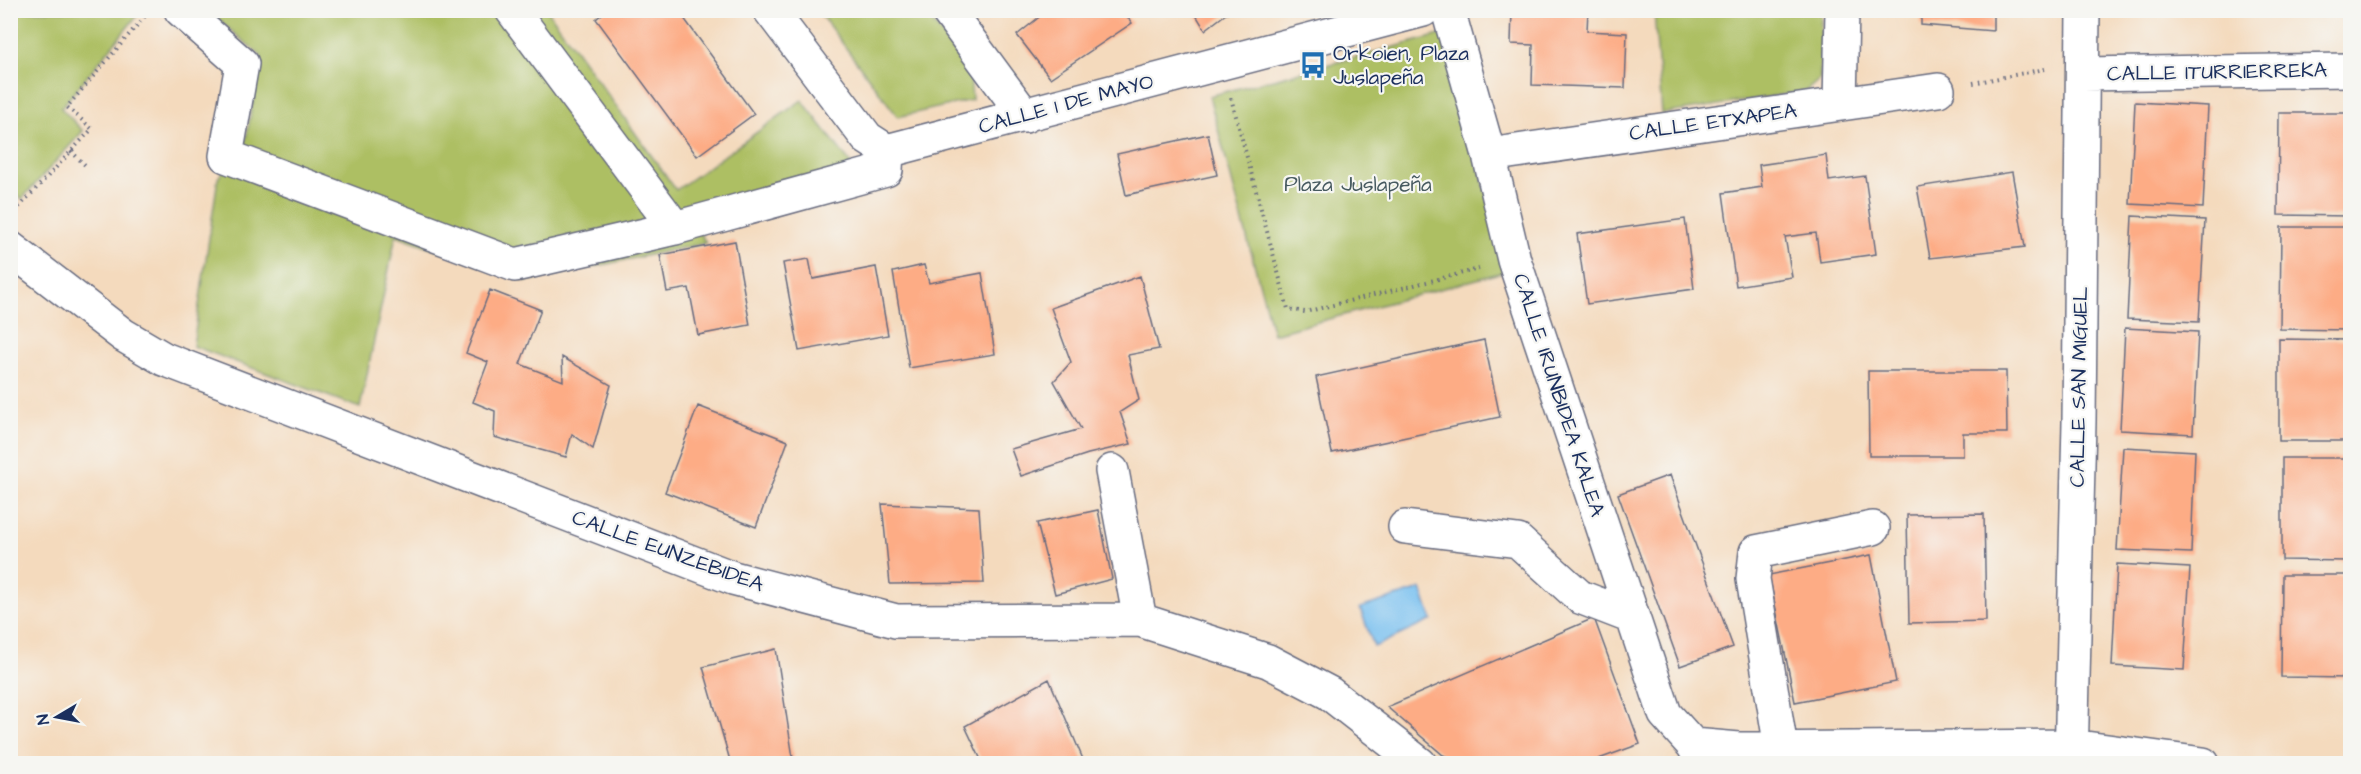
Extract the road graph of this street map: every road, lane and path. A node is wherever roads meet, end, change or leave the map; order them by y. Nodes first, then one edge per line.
1 (150, 10) edge
2 (181, 10) edge
3 (512, 10) edge
4 (770, 10) edge
5 (947, 10) edge
6 (1423, 10) edge
7 (1448, 10) edge
8 (1842, 10) edge
9 (2083, 10) edge
10 (2350, 70) edge
11 (2067, 71) junction
12 (1938, 90) joint
13 (1229, 91) dead end
14 (1840, 103) junction
15 (1025, 116) junction
16 (71, 151) junction
17 (887, 151) junction
18 (1489, 156) junction
19 (88, 168) dead end
20 (10, 201) edge
21 (675, 228) junction
22 (10, 248) edge
23 (1514, 260) junction
24 (1112, 471) dead end
25 (1406, 527) dead end
26 (1873, 528) dead end
27 (1632, 617) junction
28 (1140, 620) junction
29 (1781, 748) junction
30 (1698, 754) edge
31 (2071, 755) edge
32 (1420, 764) edge
33 (2203, 764) edge

1 - 16 path
2 - 21 street
3 - 21 street
4 - 17 street
5 - 15 street
6 - 15 street, CALLE 1 DE MAYO
7 - 18 street, CALLE IRUNBIDEA KALEA
8 - 14 street
9 - 11 street, CALLE SAN MIGUEL
10 - 11 street, CALLE ITURRIERREKA
11 - 12 path
11 - 31 street, CALLE SAN MIGUEL
12 - 14 street, CALLE ETXAPEA
13 - 23 path
14 - 18 street, CALLE ETXAPEA
15 - 17 street, CALLE 1 DE MAYO
16 - 19 path
16 - 20 path
17 - 21 street
18 - 23 street, CALLE IRUNBIDEA KALEA
22 - 28 street, CALLE EUNZEBIDEA
23 - 27 street, CALLE IRUNBIDEA KALEA
24 - 28 street
25 - 27 street
26 - 29 street
27 - 30 street, CALLE IRUNBIDEA KALEA
28 - 32 street, CALLE EUNZEBIDEA
29 - 30 street
29 - 31 street
31 - 33 street

